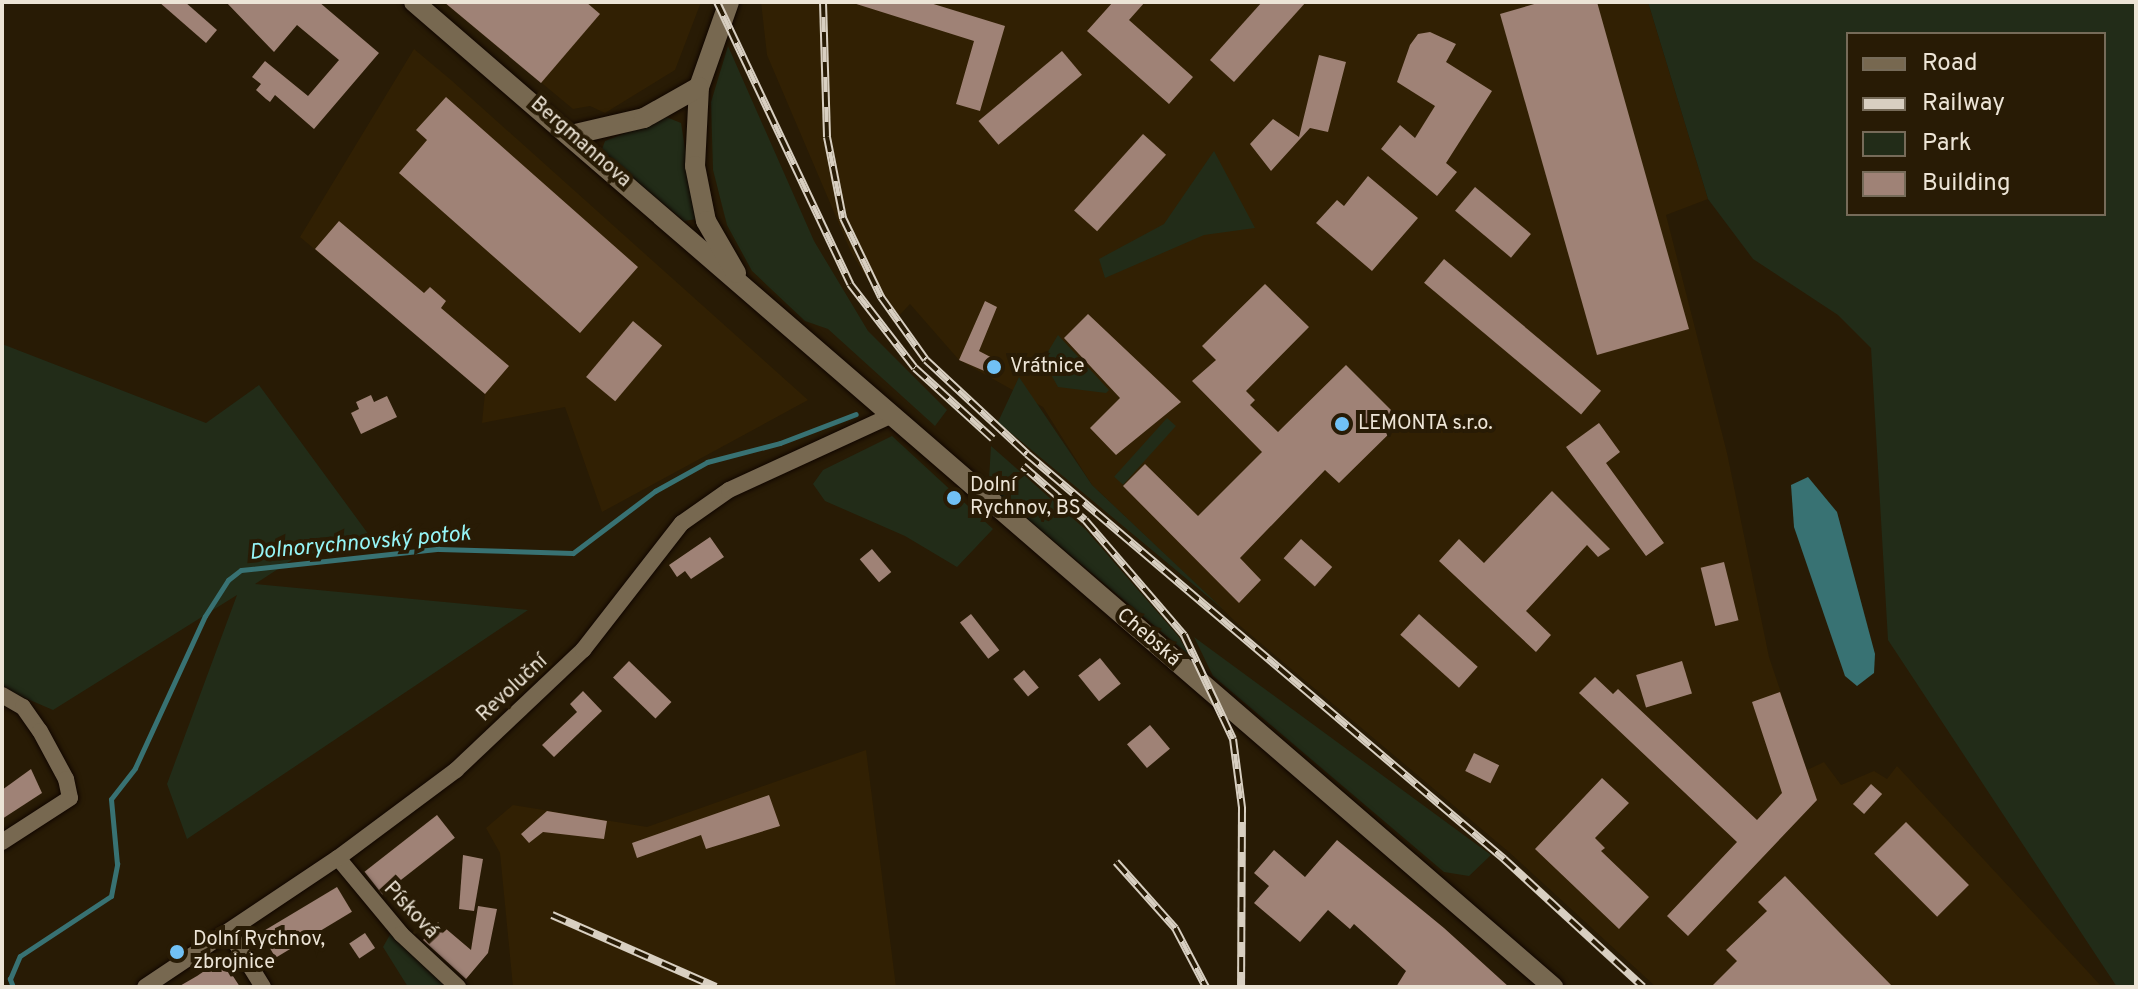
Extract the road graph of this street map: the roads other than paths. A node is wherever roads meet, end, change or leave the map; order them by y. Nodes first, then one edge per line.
1 (414, 2) edge
2 (729, 2) edge
3 (699, 87) junction
4 (571, 135) junction
5 (744, 287) junction
6 (892, 415) junction
7 (2, 695) edge
8 (2, 842) edge
9 (338, 858) junction
10 (229, 932) junction
11 (145, 987) edge
12 (263, 987) edge
13 (458, 987) edge
14 (1553, 987) edge

1 - 4 street, Bergmannova
2 - 3 street
3 - 4 street
3 - 5 street
4 - 5 street, Bergmannova
5 - 6 street, Chebská
6 - 9 street, Revoluční
6 - 14 street, Chebská
7 - 8 street
9 - 10 street, Revoluční
9 - 13 street, Písková
10 - 11 street, Revoluční
10 - 12 street

